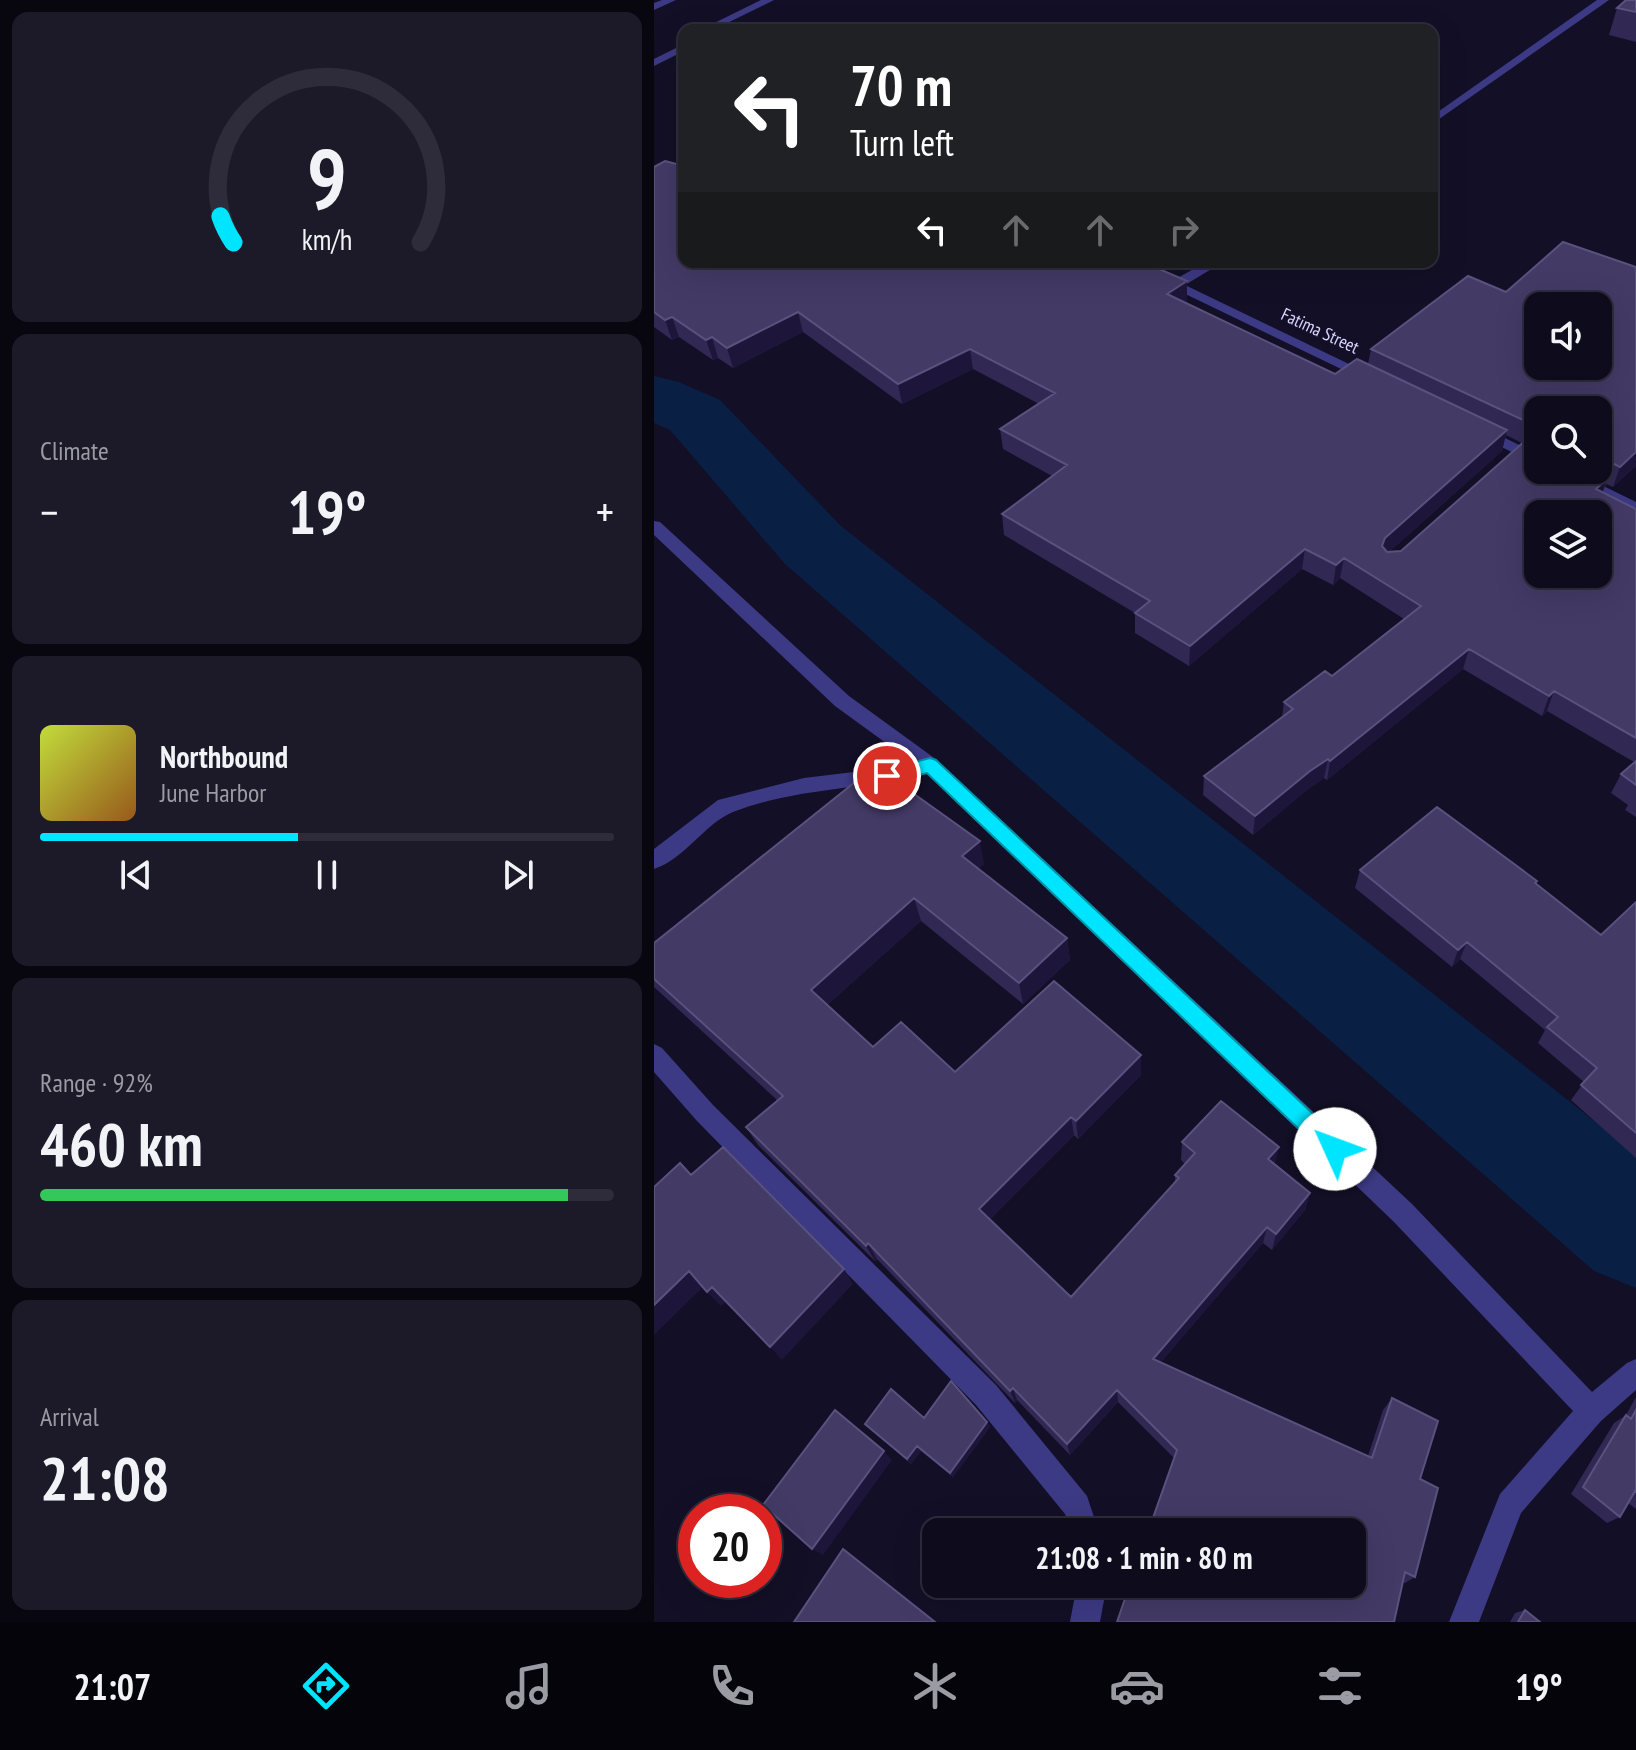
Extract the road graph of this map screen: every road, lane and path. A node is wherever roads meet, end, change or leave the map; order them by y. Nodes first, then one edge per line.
1 (671, 0) edge
2 (769, 0) edge
3 (1604, 0) edge
4 (654, 7) edge
5 (718, 24) edge
6 (678, 50) edge
7 (654, 63) edge
8 (1438, 117) edge
9 (1139, 268) edge
10 (1205, 268) edge
11 (1175, 285) junction
12 (1387, 386) edge
13 (1468, 425) edge
14 (1524, 457) edge
15 (1586, 484) edge
16 (1636, 509) edge
17 (654, 526) edge
18 (930, 765) junction
19 (654, 861) edge
20 (654, 1055) edge
21 (1636, 1372) edge
22 (1591, 1411) junction
23 (1081, 1518) edge
24 (1089, 1598) edge
25 (1085, 1622) edge
26 (1464, 1622) edge

1 - 4 street
2 - 5 street
3 - 8 street
6 - 7 street
9 - 11 street, Fatima Street
10 - 11 street
11 - 12 street, Fatima Street
13 - 14 street
15 - 16 street
17 - 18 street
18 - 19 street
18 - 22 street
20 - 23 street
21 - 22 street
22 - 26 street
24 - 25 street

